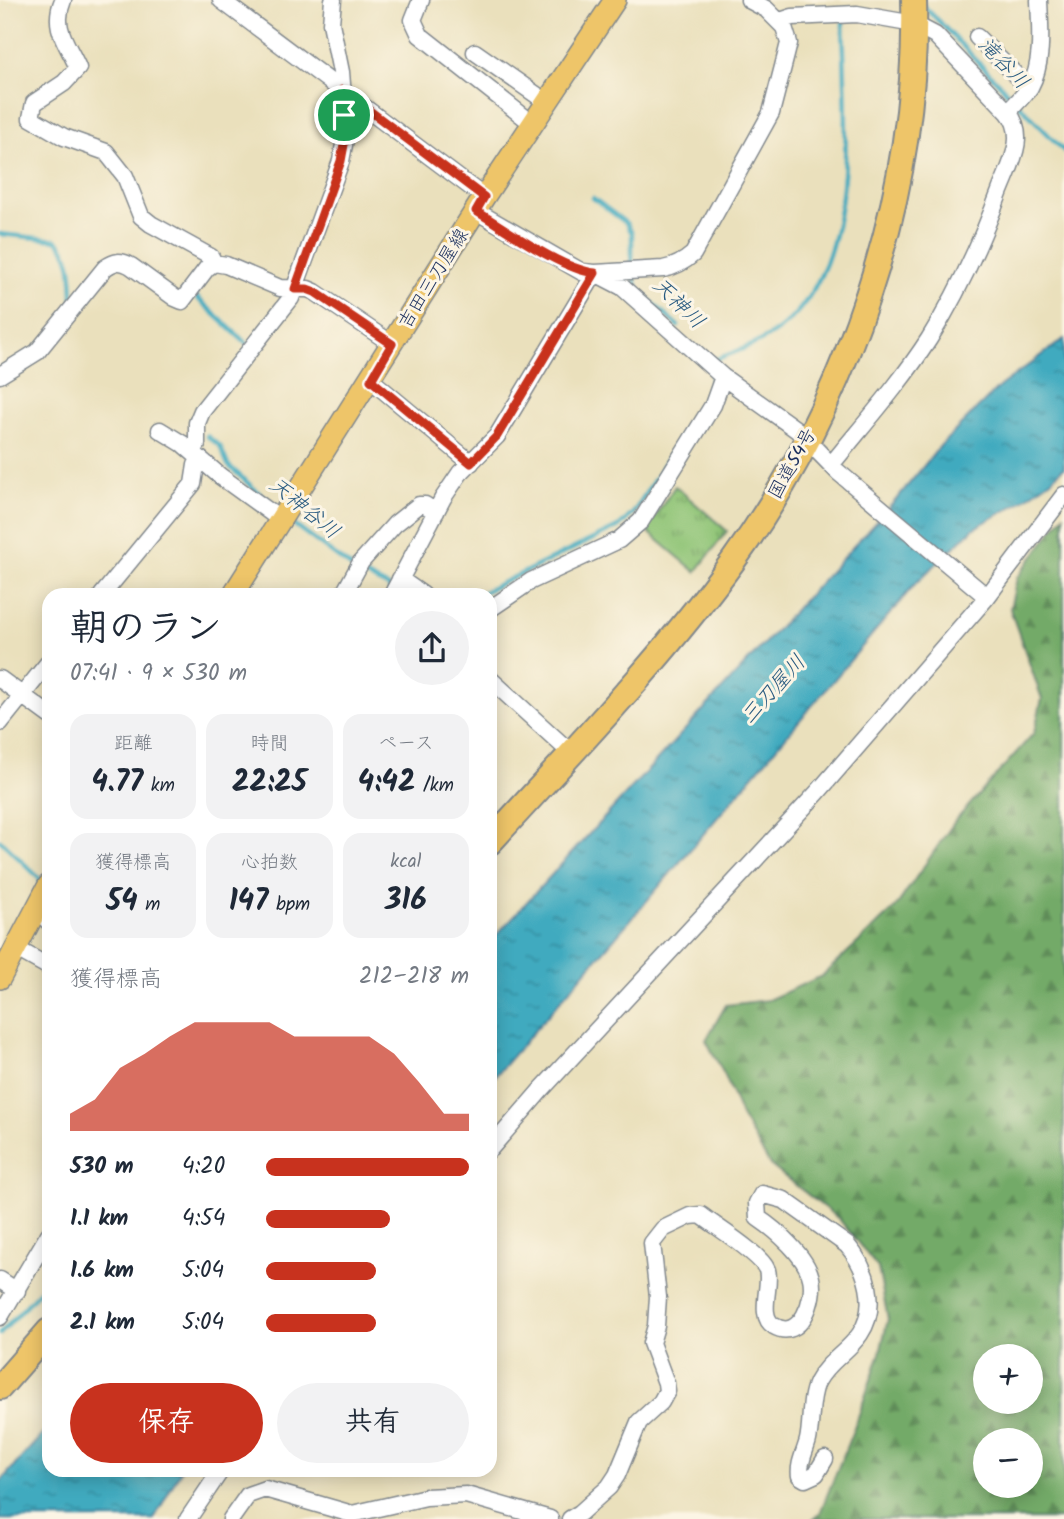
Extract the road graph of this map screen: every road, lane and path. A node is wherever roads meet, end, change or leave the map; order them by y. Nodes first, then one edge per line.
1 (62, 0) edge
2 (221, 0) edge
3 (333, 0) edge
4 (421, 0) edge
5 (615, 0) edge
6 (749, 0) edge
7 (1028, 0) edge
8 (1039, 0) edge
9 (914, 12) edge
10 (780, 21) junction
11 (977, 37) dead end
12 (475, 52) dead end
13 (342, 90) junction
14 (1018, 100) junction
15 (548, 103) junction
16 (533, 124) junction
17 (480, 204) junction
18 (214, 263) junction
19 (595, 273) junction
20 (295, 289) junction
21 (392, 344) junction
22 (0, 375) edge
23 (723, 377) junction
24 (371, 380) junction
25 (160, 430) dead end
26 (808, 440) junction
27 (197, 445) dead end
28 (471, 463) junction
29 (197, 465) dead end
30 (835, 469) junction
31 (1064, 495) edge
32 (436, 512) junction
33 (281, 520) junction
34 (400, 579) junction
35 (108, 588) edge
36 (237, 588) edge
37 (347, 588) edge
38 (396, 588) edge
39 (413, 588) edge
40 (985, 595) junction
41 (497, 603) edge
42 (42, 671) edge
43 (0, 679) edge
44 (497, 685) edge
45 (22, 696) junction
46 (42, 710) edge
47 (0, 723) edge
48 (571, 753) junction
49 (497, 834) edge
50 (42, 916) edge
51 (15, 948) junction
52 (42, 963) edge
53 (2, 971) edge
54 (497, 1141) edge
55 (42, 1246) edge
56 (0, 1280) edge
57 (17, 1291) junction
58 (0, 1317) edge
59 (42, 1339) edge
60 (0, 1387) edge
61 (825, 1459) dead end
62 (215, 1477) edge
63 (188, 1519) edge
64 (231, 1519) edge
65 (550, 1519) edge
66 (570, 1519) edge

1 - 18 street
2 - 13 street
3 - 13 street
4 - 16 street
5 - 15 main road, 吉田三刀屋線
6 - 10 street
7 - 14 street
8 - 14 street
9 - 10 street
9 - 14 street
9 - 26 highway, 国道54号
10 - 19 street
11 - 14 street
12 - 15 street
13 - 17 street
13 - 20 street
14 - 30 street
15 - 16 main road, 吉田三刀屋線
16 - 17 main road, 吉田三刀屋線
17 - 19 street
17 - 21 main road, 吉田三刀屋線
18 - 20 street
18 - 22 street
19 - 23 street
19 - 28 street
20 - 21 street
20 - 27 street
21 - 24 main road, 吉田三刀屋線
23 - 26 street
23 - 41 street
24 - 28 street
24 - 33 main road, 吉田三刀屋線
25 - 33 street
26 - 30 street
26 - 48 highway, 国道54号
28 - 32 street
29 - 35 street
30 - 40 street
31 - 40 street
32 - 34 street
32 - 37 street
33 - 36 main road, 吉田三刀屋線
34 - 38 street
34 - 39 street
40 - 54 street
42 - 45 street
43 - 45 street
44 - 48 street
45 - 46 street
45 - 47 street
48 - 49 highway, 国道54号
50 - 51 main road
51 - 52 street
51 - 53 main road
55 - 57 street
56 - 57 street
57 - 58 street
59 - 60 highway
61 - 66 street
62 - 63 street
64 - 65 street

